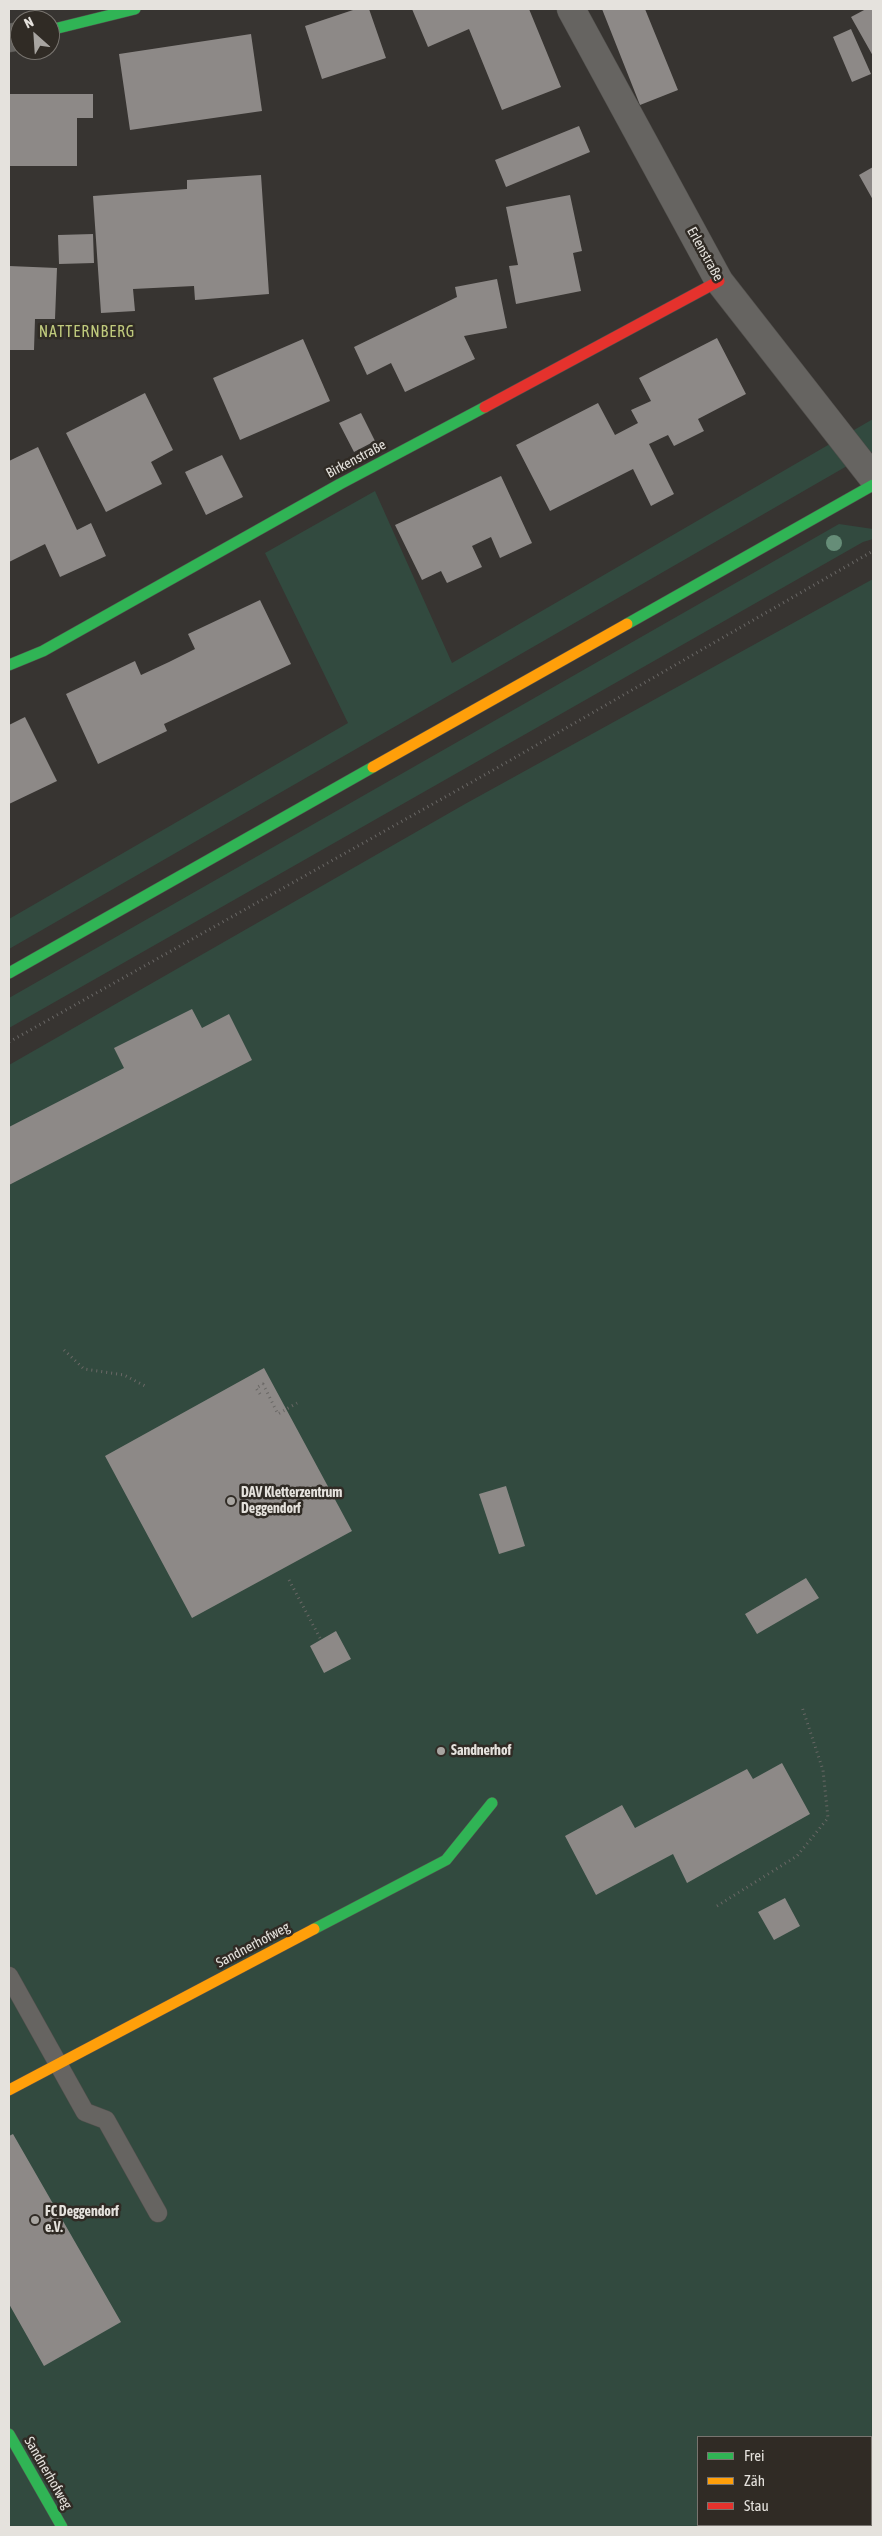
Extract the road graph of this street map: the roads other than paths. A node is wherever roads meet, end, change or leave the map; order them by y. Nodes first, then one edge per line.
1 (135, 9) edge
2 (571, 9) edge
3 (60, 28) edge
4 (719, 281) junction
5 (873, 478) edge
6 (873, 485) edge
7 (9, 666) edge
8 (9, 973) edge
9 (492, 1803) dead end
10 (9, 1976) edge
11 (59, 2064) junction
12 (9, 2090) edge
13 (158, 2213) dead end
14 (9, 2434) edge
15 (62, 2527) edge

1 - 3 street
2 - 4 street, Erlenstraße
4 - 5 street, Erlenstraße
4 - 7 street, Birkenstraße
6 - 8 street
9 - 11 street, Sandnerhofweg
10 - 11 lane
11 - 12 street, Sandnerhofweg
11 - 13 lane
14 - 15 street, Sandnerhofweg

